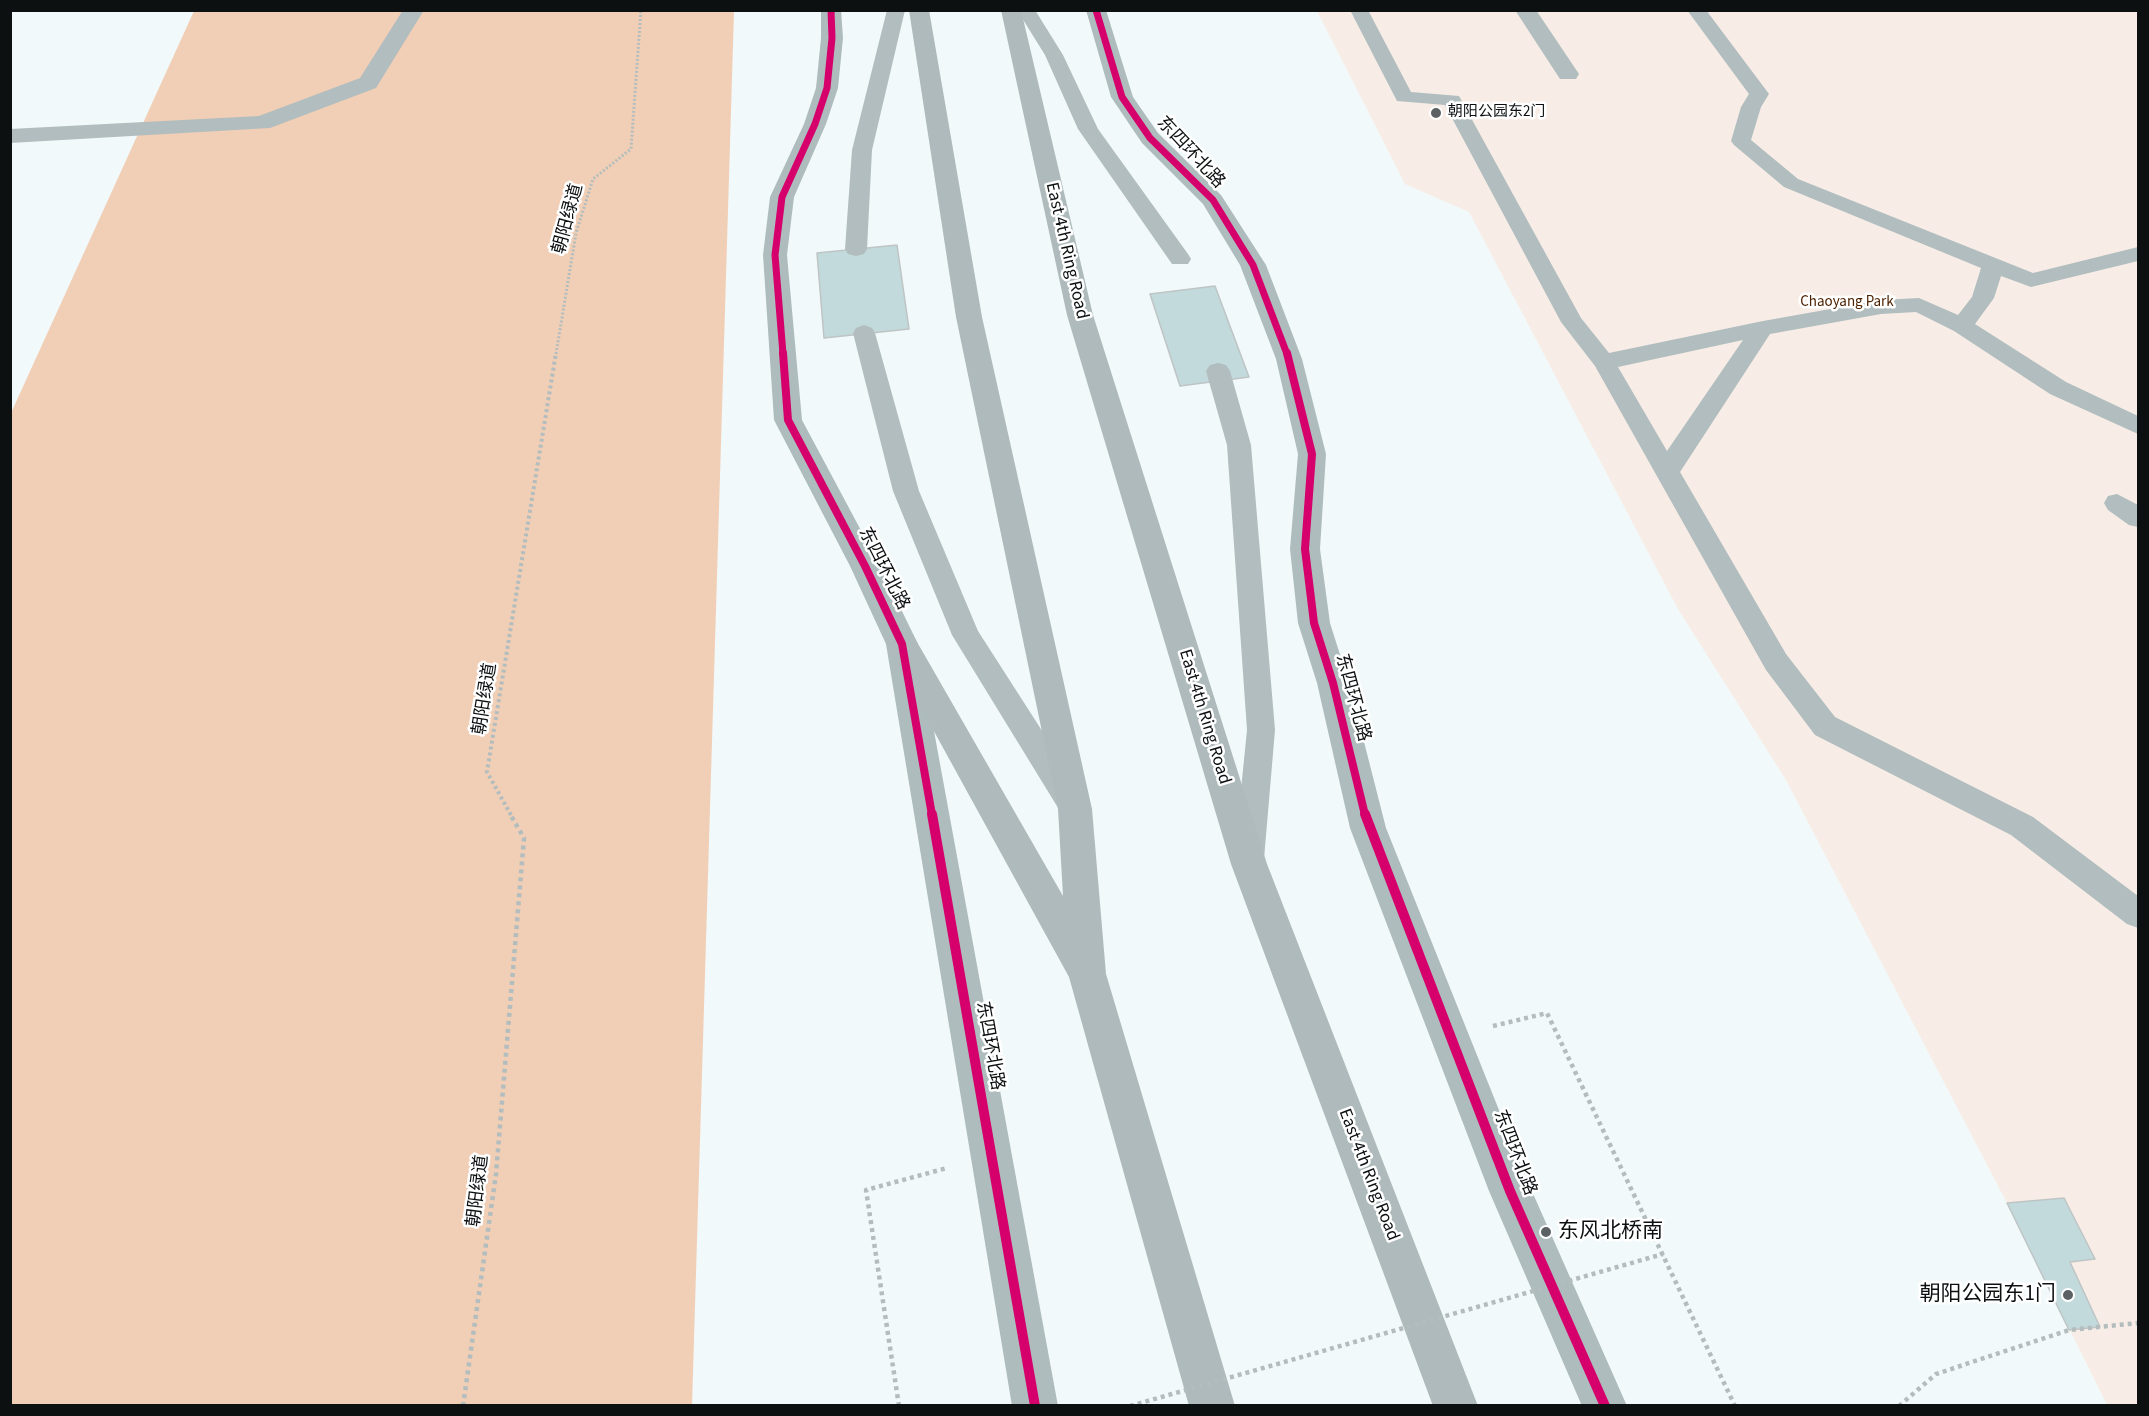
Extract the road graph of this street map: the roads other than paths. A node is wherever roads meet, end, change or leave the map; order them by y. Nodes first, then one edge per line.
1 (414, 10) edge
2 (831, 10) edge
3 (897, 10) edge
4 (919, 10) edge
5 (1011, 10) edge
6 (1026, 10) edge
7 (1096, 10) edge
8 (1359, 10) edge
9 (1525, 10) edge
10 (1696, 10) edge
11 (1568, 74) dead end
12 (10, 136) edge
13 (856, 249) dead end
14 (2139, 254) edge
15 (1180, 259) dead end
16 (1994, 265) junction
17 (1962, 326) junction
18 (1763, 328) junction
19 (864, 333) dead end
20 (1604, 362) junction
21 (1218, 371) dead end
22 (2139, 426) edge
23 (1667, 471) junction
24 (2117, 503) dead end
25 (2139, 518) edge
26 (902, 644) junction
27 (1075, 809) junction
28 (1249, 864) junction
29 (2139, 914) edge
30 (1087, 974) junction
31 (1035, 1406) edge
32 (1212, 1406) edge
33 (1456, 1406) edge
34 (1605, 1406) edge

1 - 12 street
2 - 26 street, 东四环北路
3 - 13 lane
4 - 27 highway
5 - 28 highway, East 4th Ring Road
6 - 15 lane
7 - 34 street, 东四环北路
8 - 20 lane
9 - 11 street
10 - 16 lane
14 - 16 lane
16 - 17 lane
17 - 18 lane
17 - 22 lane
18 - 20 lane
18 - 23 lane
19 - 27 lane
20 - 23 lane
21 - 28 lane
23 - 29 lane
24 - 25 lane
26 - 30 highway
26 - 31 street, 东四环北路
27 - 30 highway
28 - 33 highway, East 4th Ring Road
30 - 32 highway

